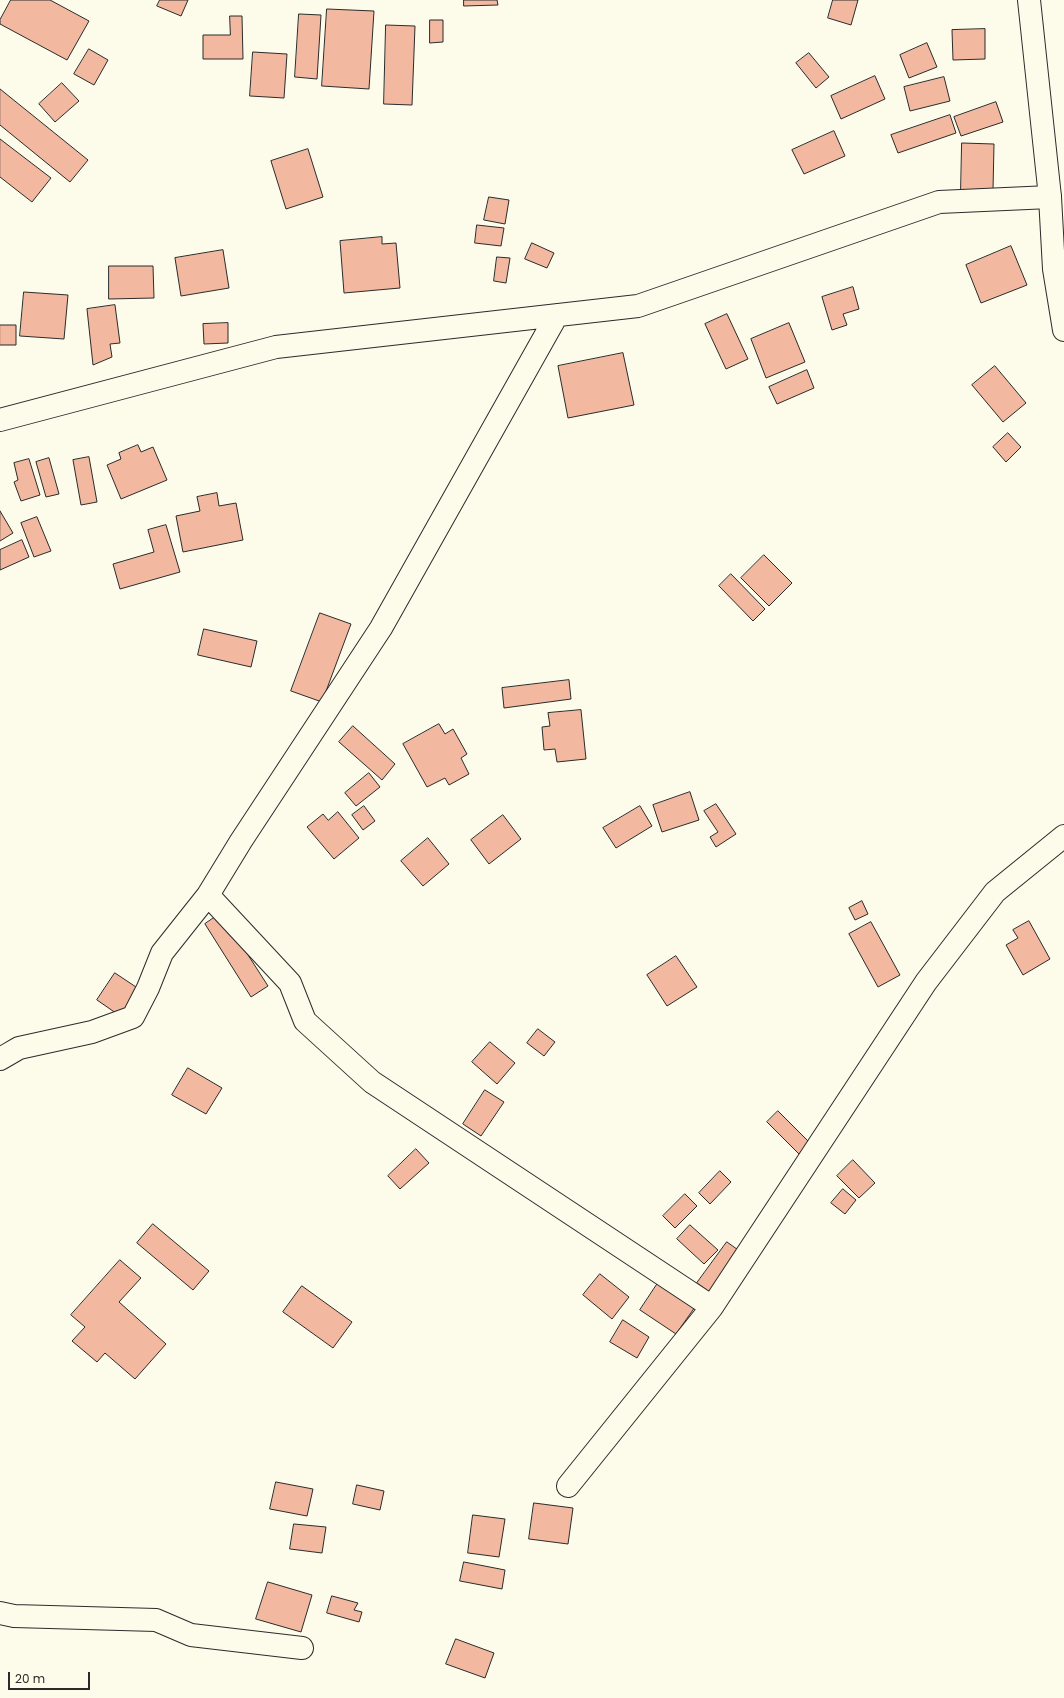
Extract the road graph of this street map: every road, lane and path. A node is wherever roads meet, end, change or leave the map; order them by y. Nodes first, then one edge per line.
1 (1029, 0) edge
2 (1054, 200) edge
3 (557, 315) junction
4 (1064, 330) edge
5 (0, 420) edge
6 (1064, 836) edge
7 (208, 895) junction
8 (0, 1059) edge
9 (712, 1307) junction
10 (568, 1486) dead end
11 (0, 1612) edge
12 (302, 1648) dead end

1 - 2 street
2 - 3 street
2 - 4 street
3 - 5 street
3 - 7 street
6 - 9 street
7 - 8 street
7 - 9 street
9 - 10 street
11 - 12 street

